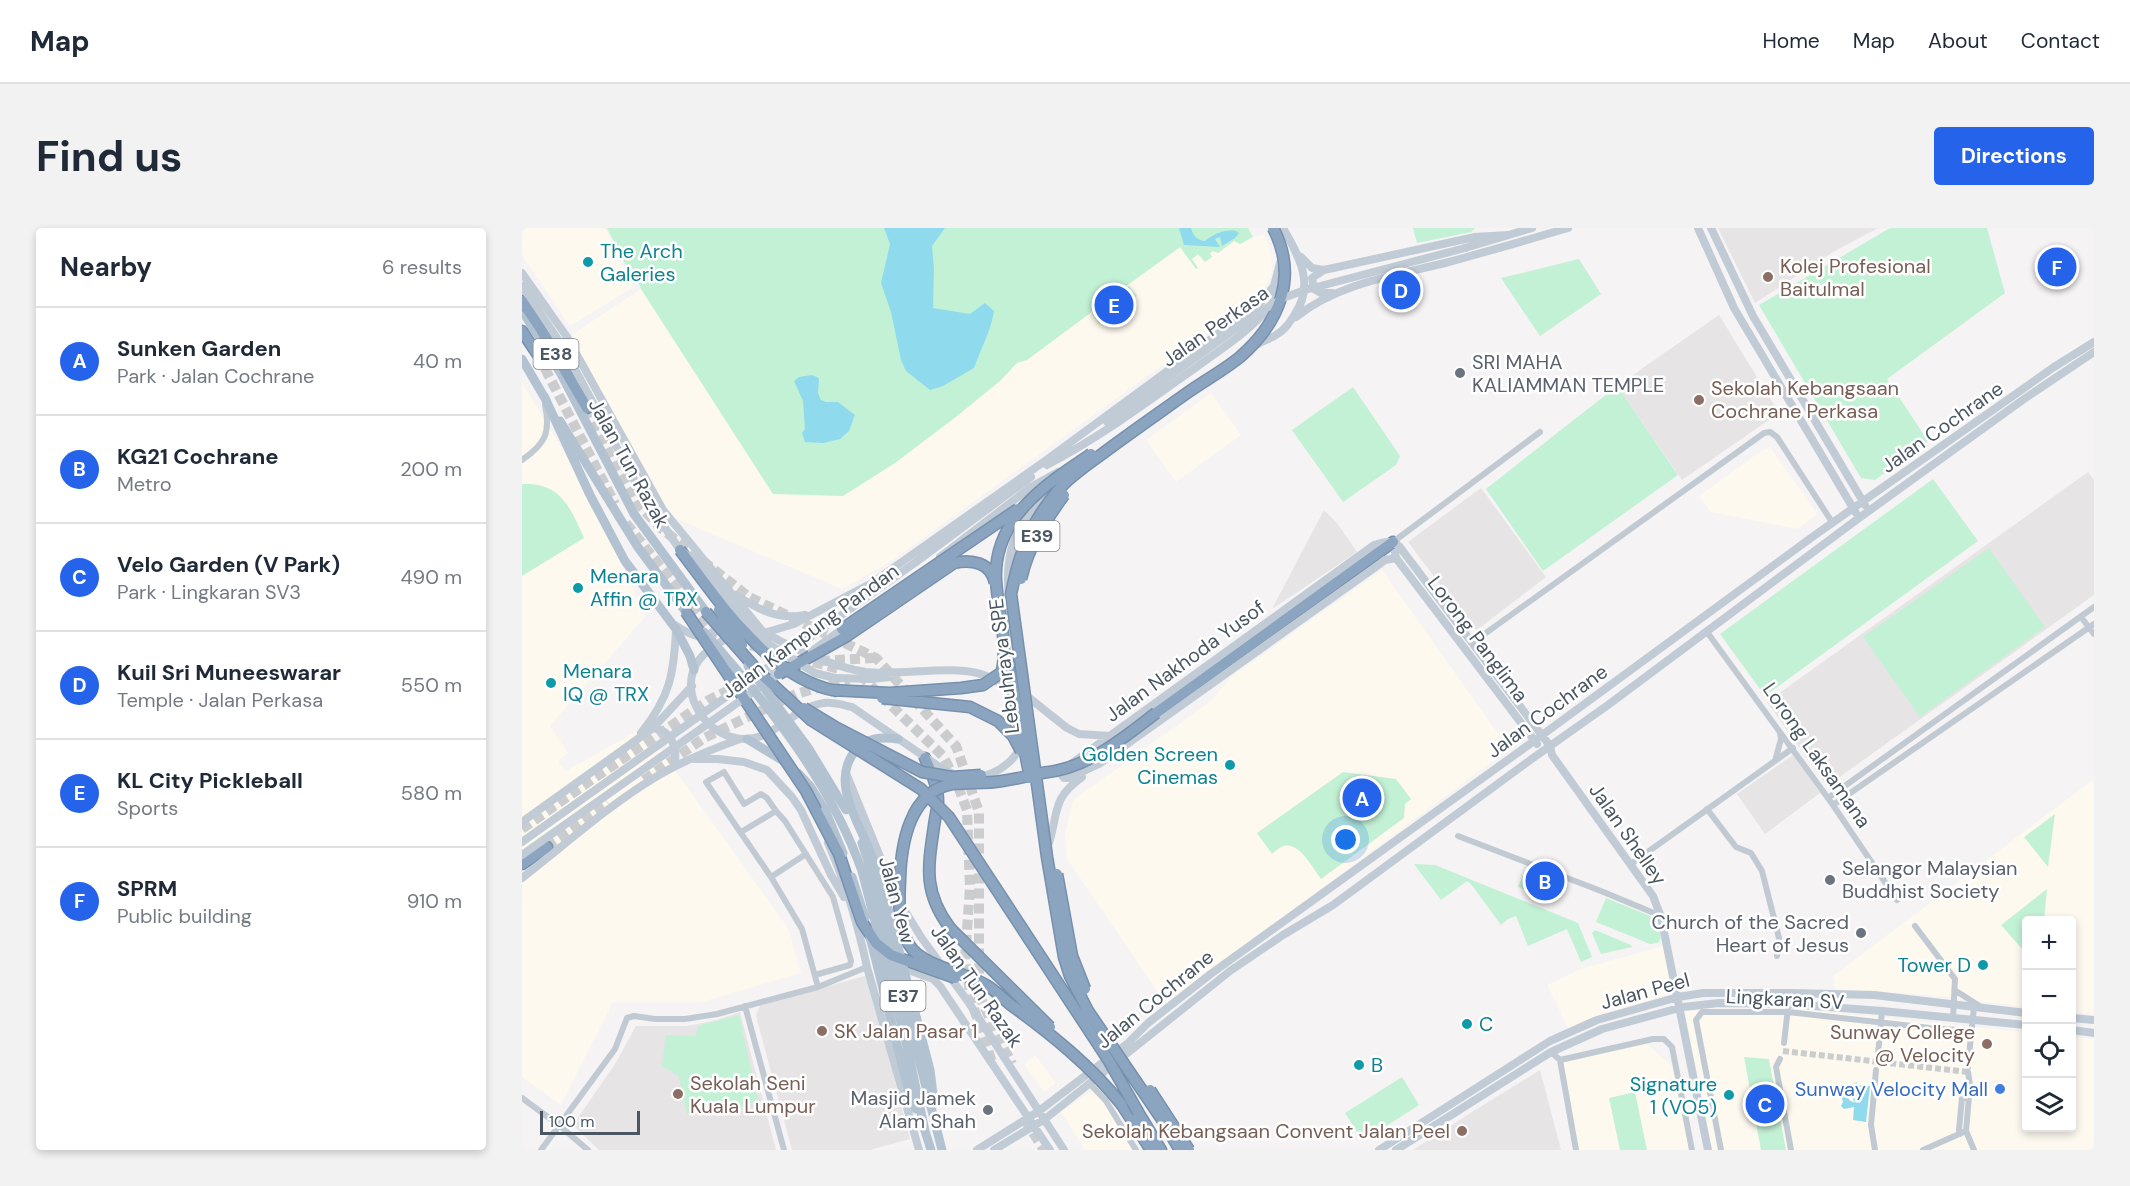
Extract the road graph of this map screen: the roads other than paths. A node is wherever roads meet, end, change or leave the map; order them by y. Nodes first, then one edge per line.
1 (1268, 228) edge
2 (1273, 228) edge
3 (1282, 228) edge
4 (1532, 228) edge
5 (1568, 228) edge
6 (1698, 228) edge
7 (1711, 228) edge
8 (1508, 235) junction
9 (1279, 248) junction
10 (1298, 255) junction
11 (1324, 270) junction
12 (522, 273) edge
13 (522, 286) edge
14 (1334, 293) junction
15 (522, 301) edge
16 (522, 310) edge
17 (1291, 321) junction
18 (522, 331) edge
19 (2094, 342) edge
20 (2094, 352) edge
21 (538, 355) tunnel mouth
22 (522, 358) edge
23 (1230, 366) junction
24 (544, 396) junction
25 (587, 408) tunnel mouth
26 (1540, 432) dead end
27 (1120, 441) junction
28 (1072, 446) joint
29 (522, 460) edge
30 (1046, 463) junction
31 (1862, 502) junction
32 (1853, 508) junction
33 (1869, 511) junction
34 (1859, 518) junction
35 (1832, 522) junction
36 (1393, 542) junction
37 (680, 550) junction
38 (1394, 558) junction
39 (728, 589) junction
40 (2094, 607) edge
41 (686, 612) junction
42 (706, 612) junction
43 (817, 613) junction
44 (723, 615) junction
45 (2081, 617) junction
46 (1001, 620) junction
47 (674, 626) junction
48 (2092, 626) edge
49 (842, 629) junction
50 (1707, 632) junction
51 (764, 633) junction
52 (2094, 634) edge
53 (1472, 643) junction
54 (778, 669) junction
55 (694, 670) junction
56 (758, 670) junction
57 (929, 672) junction
58 (756, 684) junction
59 (692, 686) junction
60 (831, 690) junction
61 (1023, 693) junction
62 (788, 699) junction
63 (1137, 716) junction
64 (1027, 718) junction
65 (653, 728) junction
66 (1147, 729) junction
67 (1779, 730) junction
68 (1542, 735) junction
69 (1111, 736) junction
70 (743, 739) junction
71 (898, 739) junction
72 (1534, 741) junction
73 (632, 745) junction
74 (1793, 748) junction
75 (1548, 750) junction
76 (925, 758) junction
77 (781, 759) junction
78 (687, 761) junction
79 (1775, 761) junction
80 (1099, 764) junction
81 (674, 767) junction
82 (845, 770) junction
83 (1047, 772) junction
84 (794, 781) junction
85 (1043, 796) junction
86 (792, 797) junction
87 (1828, 798) junction
88 (1833, 805) junction
89 (1707, 809) junction
90 (776, 811) junction
91 (522, 822) edge
92 (741, 832) junction
93 (1458, 836) dead end
94 (522, 842) edge
95 (1049, 843) junction
96 (547, 847) tunnel mouth
97 (806, 854) junction
98 (522, 855) edge
99 (1047, 857) junction
100 (522, 864) edge
101 (1631, 864) junction
102 (533, 869) junction
103 (771, 877) junction
104 (522, 878) edge
105 (522, 884) edge
106 (1897, 900) dead end
107 (850, 908) junction
108 (1661, 916) junction
109 (1915, 926) dead end
110 (864, 954) junction
111 (1777, 956) dead end
112 (881, 962) junction
113 (867, 967) junction
114 (815, 975) junction
115 (818, 987) junction
116 (1956, 991) junction
117 (1749, 993) junction
118 (1678, 997) junction
119 (1007, 1002) junction
120 (1941, 1003) junction
121 (1748, 1004) junction
122 (1697, 1005) junction
123 (1954, 1005) junction
124 (745, 1006) junction
125 (1680, 1007) junction
126 (1974, 1007) junction
127 (1788, 1008) junction
128 (1984, 1008) junction
129 (1882, 1011) junction
130 (2022, 1013) edge
131 (1953, 1018) junction
132 (2076, 1018) edge
133 (1973, 1020) junction
134 (2094, 1020) edge
135 (1683, 1022) junction
136 (1881, 1023) junction
137 (2022, 1025) edge
138 (1972, 1031) junction
139 (2076, 1031) edge
140 (2094, 1033) edge
141 (1784, 1043) dead end
142 (1071, 1052) junction
143 (1551, 1052) junction
144 (1878, 1054) dead end
145 (1780, 1059) dead end
146 (1560, 1060) junction
147 (1109, 1061) junction
148 (1876, 1070) dead end
149 (1090, 1084) junction
150 (522, 1098) edge
151 (1039, 1111) junction
152 (1028, 1118) junction
153 (1045, 1119) junction
154 (560, 1126) junction
155 (1034, 1126) junction
156 (925, 1131) junction
157 (1963, 1132) junction
158 (916, 1149) edge
159 (942, 1149) edge
160 (541, 1150) edge
161 (588, 1150) edge
162 (784, 1150) edge
163 (931, 1150) edge
164 (977, 1150) edge
165 (994, 1150) edge
166 (1050, 1150) edge
167 (1064, 1150) edge
168 (1136, 1150) edge
169 (1151, 1150) edge
170 (1161, 1150) edge
171 (1180, 1150) edge
172 (1189, 1150) edge
173 (1378, 1150) edge
174 (1395, 1150) edge
175 (1576, 1150) edge
176 (1692, 1150) edge
177 (1708, 1150) edge
178 (1721, 1150) edge
179 (1791, 1150) edge
180 (1875, 1150) edge
181 (1923, 1150) edge
182 (1974, 1150) edge

1 - 9 street, Jalan Kampung Pandan
2 - 23 highway, Lebuhraya SPE / E39, bridge
3 - 10 street, Jalan Kampung Pandan
3 - 23 highway, Lebuhraya SPE / E39, bridge
4 - 8 street, Jalan Perkasa
5 - 14 street, Jalan Perkasa
6 - 32 street
7 - 31 street
8 - 11 street
8 - 28 street, Jalan Perkasa, bridge
9 - 30 street, Jalan Kampung Pandan
9 - 30 street, Jalan Kampung Pandan
10 - 11 street
10 - 17 street, Jalan Kampung Pandan
11 - 14 street
12 - 39 street
13 - 37 street, bridge
14 - 17 street, Jalan Perkasa
15 - 25 highway, E38
16 - 42 main road, Jalan Tun Razak / E37
17 - 27 street, Jalan Kampung Pandan
18 - 21 highway, E38
19 - 31 street, Jalan Cochrane
20 - 33 street, Jalan Cochrane
22 - 24 main road, Jalan Tun Razak
23 - 46 highway, bridge
23 - 49 highway, bridge
23 - 85 highway, Lebuhraya SPE / E39, bridge
23 - 99 highway, Lebuhraya SPE / E39, bridge
24 - 29 street
24 - 41 main road, Jalan Tun Razak / E37
24 - 47 main road
26 - 36 street, Jalan Nakhoda Yusof
27 - 49 street, Jalan Kampung Pandan, bridge
27 - 61 street, Jalan Kampung Pandan
28 - 30 street, Jalan Kampung Pandan
30 - 43 street, Jalan Kampung Pandan
30 - 94 street, Jalan Kampung Pandan, bridge
31 - 32 street, Jalan Cochrane
31 - 33 street
32 - 34 street
32 - 35 street, Jalan Cochrane
33 - 34 street, Jalan Cochrane
34 - 50 street, Jalan Cochrane
35 - 53 street
35 - 68 street, Jalan Cochrane
36 - 38 street
36 - 53 street, Lorong Panglima
36 - 63 street, Jalan Nakhoda Yusof
36 - 83 highway, bridge
37 - 44 highway, bridge
37 - 54 highway, bridge
37 - 57 street, bridge
38 - 66 street, Jalan Nakhoda Yusof
38 - 72 street, Lorong Panglima
39 - 43 street
39 - 47 street
39 - 51 street
40 - 45 street
41 - 58 main road, Jalan Tun Razak / E37, bridge
41 - 119 highway, bridge
42 - 56 highway, bridge
42 - 58 main road, Jalan Tun Razak / E37, bridge
43 - 51 street, Jalan Kampung Pandan
44 - 54 highway, bridge
44 - 56 highway, bridge
45 - 48 street
45 - 87 street
46 - 54 highway, bridge
46 - 60 highway, bridge
46 - 99 highway, bridge
47 - 55 main road
47 - 73 street
48 - 52 street
48 - 88 street
49 - 54 street, Jalan Kampung Pandan, bridge
50 - 67 street, Lorong Laksamana
50 - 75 street, Jalan Cochrane
51 - 55 street
51 - 57 street
53 - 68 street, Lorong Panglima
54 - 60 highway, bridge
54 - 98 street, Jalan Kampung Pandan, bridge
55 - 59 street
56 - 62 highway, bridge
57 - 64 street
58 - 156 main road, Jalan Yew / E37, bridge
58 - 159 main road, Jalan Yew / E37, bridge
59 - 65 street
59 - 70 street
60 - 85 highway, bridge
61 - 64 street, Jalan Kampung Pandan
61 - 69 street
62 - 83 highway, bridge
62 - 147 highway, bridge
63 - 66 street
63 - 69 street, Jalan Nakhoda Yusof
64 - 76 street
64 - 85 highway
65 - 73 street
65 - 81 street
66 - 80 street, Jalan Nakhoda Yusof
67 - 74 street, Lorong Laksamana
67 - 79 street
68 - 72 street, Jalan Cochrane
68 - 75 street, Lorong Panglima
69 - 80 street, Jalan Nakhoda Yusof
70 - 71 street
70 - 77 main road
70 - 78 street
71 - 76 street
71 - 82 main road
72 - 75 street, Lorong Panglima
72 - 151 street, Jalan Cochrane
73 - 91 street
74 - 79 street
74 - 87 street, Lorong Laksamana
75 - 101 street, Jalan Shelley
75 - 149 street, Jalan Cochrane
76 - 142 highway, bridge
77 - 84 street
77 - 156 main road, bridge
78 - 81 street
78 - 86 street
79 - 89 street
80 - 95 street
81 - 102 street
82 - 151 street, Jalan Tun Razak
82 - 159 main road, bridge
83 - 119 highway, bridge
84 - 86 street
84 - 107 street
85 - 95 highway, bridge
85 - 172 highway, Lebuhraya SPE / E39, bridge
86 - 107 street
87 - 88 street, Lorong Laksamana
88 - 106 street, Lorong Laksamana
89 - 101 street
89 - 111 street
90 - 92 street
90 - 92 street
90 - 97 street
92 - 103 street
93 - 108 street
95 - 147 highway, bridge
96 - 100 highway
97 - 103 street
97 - 114 street
99 - 171 highway, Lebuhraya SPE / E39, bridge
101 - 108 street, Jalan Shelley
102 - 104 street
102 - 105 street
103 - 114 street
107 - 110 street
108 - 118 street, Jalan Shelley
109 - 116 street
110 - 112 street, Jalan Tun Razak
110 - 113 street
112 - 113 street
112 - 152 street, Jalan Tun Razak
113 - 115 street
113 - 158 street
114 - 115 street
115 - 124 street
116 - 120 street
116 - 123 street
116 - 128 street
117 - 118 street, Jalan Peel
117 - 120 street, Jalan Peel
117 - 121 street
118 - 125 street, Jalan Shelley
118 - 173 street, Jalan Peel
119 - 142 highway, bridge
120 - 123 street, Jalan Peel
121 - 122 street, Jalan Peel
121 - 127 street, Jalan Peel
122 - 125 street, Jalan Peel
122 - 135 street
123 - 126 street, Jalan Peel
123 - 131 street
124 - 154 street
124 - 162 street
125 - 135 street, Jalan Shelley
125 - 143 street, Jalan Peel
126 - 128 street, Jalan Peel
126 - 133 street
127 - 129 street, Jalan Peel
127 - 136 street, Lingkaran SV
127 - 141 street
127 - 178 street, Lingkaran SV
128 - 130 street, Jalan Peel
129 - 131 street, Jalan Peel
129 - 136 street
131 - 133 street, Jalan Peel
132 - 134 street
133 - 137 street, Jalan Peel
133 - 138 street
135 - 177 street, Jalan Shelley
136 - 138 street, Lingkaran SV
136 - 144 street
138 - 157 street
139 - 140 street
142 - 169 highway, bridge
143 - 146 street
143 - 174 street, Jalan Peel
145 - 179 street
146 - 175 street
146 - 176 street
147 - 170 highway, bridge
148 - 180 street
149 - 153 street, Jalan Cochrane
149 - 168 street
150 - 154 street
151 - 152 street, Jalan Cochrane
151 - 153 street, Jalan Tun Razak
152 - 155 street, Jalan Tun Razak
152 - 164 street, Jalan Cochrane
153 - 155 street, Jalan Cochrane
153 - 167 street, Jalan Tun Razak
154 - 160 street
154 - 161 street
155 - 165 street, Jalan Cochrane
155 - 166 street, Jalan Tun Razak
156 - 163 main road, Jalan Yew / E37, bridge
157 - 181 street
157 - 182 street

